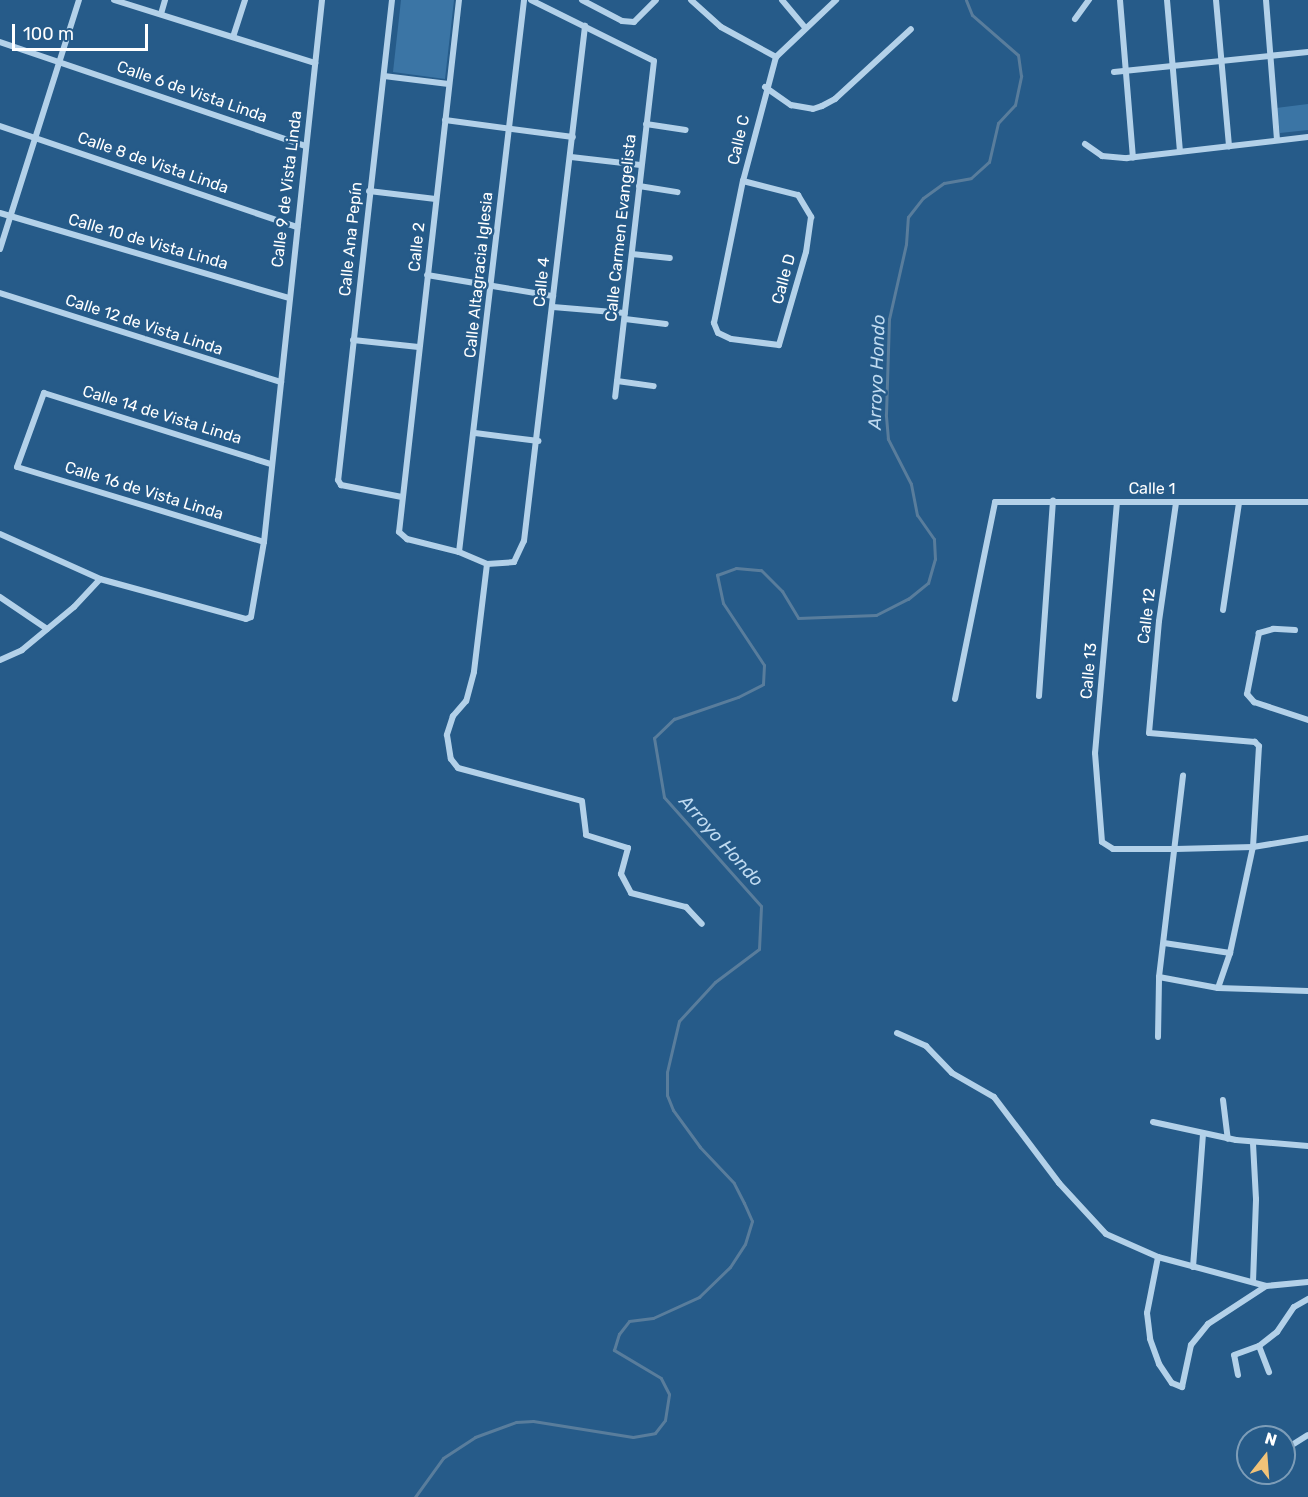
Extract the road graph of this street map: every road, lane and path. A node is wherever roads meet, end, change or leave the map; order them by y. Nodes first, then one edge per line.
1 (79, 0) edge
2 (114, 0) edge
3 (165, 0) edge
4 (245, 0) edge
5 (322, 0) edge
6 (392, 0) edge
7 (459, 0) edge
8 (524, 0) edge
9 (531, 0) edge
10 (582, 0) edge
11 (666, 0) edge
12 (691, 0) edge
13 (782, 0) edge
14 (836, 0) edge
15 (1089, 0) edge
16 (1120, 0) edge
17 (1167, 0) edge
18 (1216, 0) edge
19 (1266, 0) edge
20 (656, 1) edge
21 (161, 14) junction
22 (1075, 19) dead end
23 (585, 26) junction
24 (805, 27) junction
25 (911, 29) dead end
26 (233, 37) junction
27 (0, 42) edge
28 (1308, 52) edge
29 (1270, 56) junction
30 (776, 57) junction
31 (60, 61) junction
32 (1220, 62) junction
33 (315, 63) junction
34 (1171, 66) junction
35 (1128, 70) junction
36 (1113, 72) dead end
37 (384, 76) junction
38 (449, 84) junction
39 (765, 87) junction
40 (446, 120) junction
41 (646, 124) junction
42 (0, 126) edge
43 (510, 129) junction
44 (686, 130) dead end
45 (36, 137) junction
46 (573, 137) junction
47 (1308, 137) edge
48 (1277, 140) junction
49 (1085, 144) dead end
50 (306, 146) junction
51 (1229, 146) junction
52 (1180, 151) junction
53 (571, 157) junction
54 (1133, 157) junction
55 (641, 165) junction
56 (743, 181) junction
57 (639, 186) junction
58 (369, 191) junction
59 (678, 192) dead end
60 (436, 199) junction
61 (0, 213) edge
62 (10, 216) junction
63 (297, 227) junction
64 (0, 249) edge
65 (632, 254) junction
66 (670, 258) dead end
67 (428, 275) junction
68 (491, 285) junction
69 (0, 293) edge
70 (553, 296) junction
71 (288, 297) junction
72 (552, 308) junction
73 (717, 312) joint
74 (625, 316) junction
75 (666, 324) dead end
76 (353, 340) junction
77 (419, 346) junction
78 (617, 381) junction
79 (281, 382) junction
80 (654, 386) dead end
81 (615, 397) dead end
82 (475, 433) junction
83 (538, 441) junction
84 (271, 464) junction
85 (17, 467) joint
86 (402, 497) junction
87 (1053, 500) junction
88 (1117, 502) junction
89 (1308, 502) edge
90 (1176, 503) junction
91 (1239, 503) junction
92 (0, 534) edge
93 (264, 542) junction
94 (459, 552) junction
95 (487, 564) junction
96 (100, 579) junction
97 (0, 597) edge
98 (1223, 610) dead end
99 (47, 629) junction
100 (1295, 630) dead end
101 (0, 660) edge
102 (1040, 696) dead end
103 (955, 699) dead end
104 (1308, 720) edge
105 (1183, 775) dead end
106 (1308, 838) edge
107 (1253, 847) junction
108 (1176, 849) junction
109 (702, 924) dead end
110 (1164, 943) junction
111 (1230, 953) junction
112 (1159, 977) junction
113 (1218, 988) junction
114 (1308, 991) edge
115 (897, 1033) dead end
116 (1158, 1037) dead end
117 (1222, 1100) dead end
118 (1153, 1122) dead end
119 (1203, 1133) junction
120 (1228, 1138) junction
121 (1253, 1143) junction
122 (1308, 1146) edge
123 (1158, 1257) junction
124 (1193, 1266) junction
125 (1252, 1282) junction
126 (1308, 1282) edge
127 (1266, 1286) junction
128 (1308, 1299) edge
129 (1259, 1346) junction
130 (1269, 1372) dead end
131 (1238, 1375) dead end

1 - 31 street
2 - 21 street
3 - 21 street
4 - 26 street
5 - 33 street, Calle 9 de Vista Linda
6 - 37 street, Calle Ana Pepín
7 - 38 street, Calle 2
8 - 43 street, Calle Altagracia Iglesia
9 - 23 street
10 - 20 street
11 - 20 street
12 - 30 street
13 - 24 street
14 - 24 street, Calle C
15 - 22 street
16 - 35 street
17 - 34 street
18 - 32 street
19 - 29 street
21 - 26 street
23 - 41 street, Calle Carmen Evangelista
23 - 46 street, Calle 4
24 - 30 street, Calle C
25 - 39 street
26 - 33 street
27 - 31 street, Calle 6 de Vista Linda
28 - 29 street
29 - 32 street
29 - 48 street
30 - 39 street, Calle C
31 - 45 street
31 - 50 street, Calle 6 de Vista Linda
32 - 34 street
32 - 51 street
33 - 50 street, Calle 9 de Vista Linda
34 - 35 street
34 - 52 street
35 - 36 street
35 - 54 street
37 - 38 street
37 - 58 street, Calle Ana Pepín
38 - 40 street, Calle 2
39 - 56 street, Calle C
40 - 43 street
40 - 60 street, Calle 2
41 - 44 street
41 - 55 street, Calle Carmen Evangelista
42 - 45 street, Calle 8 de Vista Linda
43 - 46 street
43 - 68 street, Calle Altagracia Iglesia
45 - 62 street
45 - 63 street, Calle 8 de Vista Linda
46 - 53 street, Calle 4
47 - 48 street
48 - 51 street
49 - 54 street
50 - 63 street, Calle 9 de Vista Linda
51 - 52 street
52 - 54 street
53 - 55 street
53 - 70 street, Calle 4
55 - 57 street, Calle Carmen Evangelista
56 - 73 street, Calle C
56 - 73 street, Calle D
57 - 59 street
57 - 65 street, Calle Carmen Evangelista
58 - 60 street
58 - 76 street, Calle Ana Pepín
60 - 67 street, Calle 2
61 - 62 street, Calle 10 de Vista Linda
62 - 64 street
62 - 71 street, Calle 10 de Vista Linda
63 - 71 street, Calle 9 de Vista Linda
65 - 66 street
65 - 74 street, Calle Carmen Evangelista
67 - 68 street
67 - 77 street, Calle 2
68 - 70 street
68 - 82 street, Calle Altagracia Iglesia
69 - 79 street, Calle 12 de Vista Linda
70 - 72 street, Calle 4
71 - 79 street, Calle 9 de Vista Linda
72 - 74 street
72 - 83 street, Calle 4
74 - 75 street
74 - 78 street, Calle Carmen Evangelista
76 - 77 street
76 - 86 street, Calle Ana Pepín
77 - 86 street, Calle 2
78 - 80 street
78 - 81 street, Calle Carmen Evangelista
79 - 84 street, Calle 9 de Vista Linda
82 - 83 street
82 - 94 street, Calle Altagracia Iglesia
83 - 95 street, Calle 4
84 - 85 street, Calle 14 de Vista Linda
84 - 93 street, Calle 9 de Vista Linda
85 - 93 street, Calle 16 de Vista Linda
86 - 94 street, Calle 2
87 - 88 street, Calle 1
87 - 102 street
87 - 103 street, Calle 1
88 - 90 street, Calle 1
88 - 108 street, Calle 13
89 - 91 street, Calle 1
90 - 91 street, Calle 1
90 - 107 street, Calle 12
91 - 98 street
92 - 96 street
93 - 96 street, Calle 9 de Vista Linda
94 - 95 street
95 - 109 street
96 - 99 street
97 - 99 street
99 - 101 street
100 - 104 street
105 - 108 street
106 - 107 street
107 - 108 street
107 - 111 street
108 - 110 street
110 - 111 street
110 - 112 street
111 - 113 street
112 - 113 street
112 - 116 street
113 - 114 street
115 - 123 street
117 - 120 street
118 - 119 street
119 - 120 street
119 - 124 street
120 - 121 street
121 - 122 street
121 - 125 street
123 - 124 street
123 - 127 street
124 - 125 street
125 - 127 street
126 - 127 street
128 - 129 street
129 - 130 street
129 - 131 street

